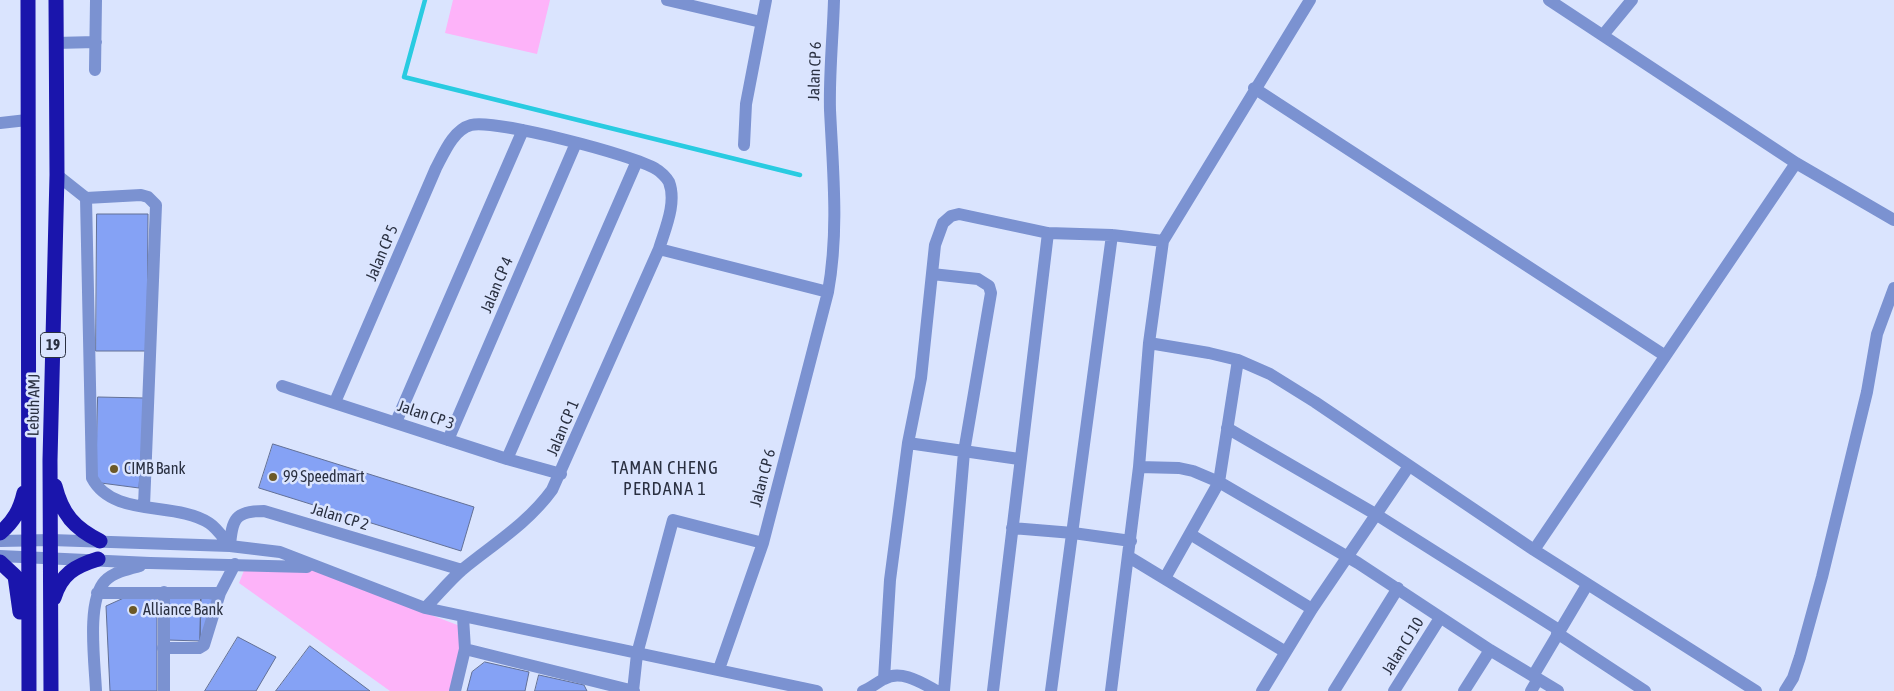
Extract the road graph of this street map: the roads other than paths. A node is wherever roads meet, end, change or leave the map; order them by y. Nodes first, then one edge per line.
1 (28, 0) edge
2 (56, 0) edge
3 (96, 0) edge
4 (666, 0) edge
5 (766, 0) edge
6 (834, 0) edge
7 (1310, 0) edge
8 (1549, 0) edge
9 (1632, 0) edge
10 (761, 22) junction
11 (1603, 35) junction
12 (96, 42) junction
13 (55, 43) junction
14 (95, 70) dead end
15 (1254, 88) junction
16 (27, 120) junction
17 (0, 123) edge
18 (471, 125) joint
19 (523, 130) junction
20 (576, 143) junction
21 (744, 145) dead end
22 (637, 161) junction
23 (1796, 164) junction
24 (56, 176) junction
25 (86, 198) junction
26 (1894, 220) edge
27 (1048, 233) junction
28 (1112, 235) junction
29 (1163, 241) junction
30 (658, 249) junction
31 (932, 274) junction
32 (1894, 288) edge
33 (828, 292) junction
34 (1149, 343) junction
35 (1664, 355) junction
36 (1238, 360) junction
37 (282, 386) dead end
38 (335, 402) junction
39 (396, 422) junction
40 (1226, 428) junction
41 (448, 440) junction
42 (908, 443) junction
43 (964, 452) junction
44 (30, 458) junction
45 (507, 459) junction
46 (1019, 459) junction
47 (50, 460) junction
48 (1409, 466) junction
49 (1139, 467) junction
50 (561, 474) junction
51 (1218, 482) junction
52 (144, 506) junction
53 (1377, 515) junction
54 (1012, 528) junction
55 (1073, 532) junction
56 (0, 533) edge
57 (1190, 534) junction
58 (0, 540) edge
59 (29, 540) junction
60 (51, 540) junction
61 (100, 541) junction
62 (1131, 541) junction
63 (763, 543) junction
64 (230, 546) junction
65 (1534, 550) junction
66 (0, 556) edge
67 (29, 556) junction
68 (51, 557) junction
69 (1128, 557) junction
70 (1348, 557) junction
71 (98, 559) junction
72 (0, 562) edge
73 (150, 563) junction
74 (235, 564) junction
75 (318, 567) junction
76 (462, 570) junction
77 (1165, 578) junction
78 (1587, 585) junction
79 (1398, 588) junction
80 (164, 592) junction
81 (220, 592) junction
82 (97, 593) junction
83 (51, 607) junction
84 (425, 608) junction
85 (1312, 609) junction
86 (463, 617) junction
87 (1440, 618) junction
88 (1558, 631) junction
89 (163, 648) junction
90 (465, 649) junction
91 (1490, 650) junction
92 (1284, 651) junction
93 (637, 654) junction
94 (718, 669) junction
95 (1535, 677) junction
96 (884, 679) junction
97 (603, 687) edge
98 (28, 691) edge
99 (51, 691) edge
100 (96, 691) edge
101 (164, 691) edge
102 (455, 691) edge
103 (634, 691) edge
104 (817, 691) edge
105 (862, 691) edge
106 (937, 691) edge
107 (944, 691) edge
108 (993, 691) edge
109 (1051, 691) edge
110 (1111, 691) edge
111 (1262, 691) edge
112 (1334, 691) edge
113 (1394, 691) edge
114 (1464, 691) edge
115 (1531, 691) edge
116 (1558, 691) edge
117 (1645, 691) edge
118 (1756, 691) edge
119 (1785, 691) edge

1 - 16 highway, Lebuh AMJ / 19
2 - 13 highway, Lebuh AMJ / 19
3 - 12 street
4 - 10 street
5 - 10 street
6 - 33 street, Jalan CP 6
7 - 15 street
8 - 11 street
9 - 11 street
10 - 21 street
11 - 23 street
12 - 13 street
12 - 14 street
13 - 24 highway, Lebuh AMJ / 19
15 - 29 street
15 - 35 street
16 - 17 street
16 - 44 highway, Lebuh AMJ / 19
18 - 19 street, Jalan CP 1
18 - 38 street, Jalan CP 5
19 - 20 street, Jalan CP 1
19 - 39 street
20 - 22 street, Jalan CP 1
20 - 41 street, Jalan CP 4
22 - 30 street, Jalan CP 1
22 - 45 street
23 - 26 street
23 - 35 street
24 - 25 street
24 - 47 highway, Lebuh AMJ / 19
25 - 52 street
25 - 52 street
27 - 28 street
27 - 31 street
27 - 46 street
28 - 29 street
28 - 55 street
29 - 34 street
30 - 33 street
30 - 50 street, Jalan CP 1
31 - 42 street
31 - 43 street
32 - 119 street
33 - 63 street, Jalan CP 6
34 - 36 street
34 - 49 street
35 - 65 street
36 - 40 street
36 - 48 street
37 - 38 street, Jalan CP 3
38 - 39 street, Jalan CP 3
39 - 41 street, Jalan CP 3
40 - 51 street
40 - 53 street
41 - 45 street, Jalan CP 3
42 - 43 street
42 - 96 street
43 - 46 street
43 - 107 street
44 - 56 highway
44 - 59 highway, Lebuh AMJ / 19
45 - 50 street, Jalan CP 3
46 - 54 street
47 - 60 highway, Lebuh AMJ / 19
47 - 61 highway
48 - 53 street
48 - 65 street
49 - 51 street
49 - 62 street
50 - 76 street, Jalan CP 1
51 - 57 street
51 - 70 street
52 - 64 street
53 - 70 street
53 - 88 street
54 - 55 street
54 - 108 street
55 - 62 street
55 - 109 street
57 - 77 street
57 - 85 street
58 - 59 street
59 - 60 street
59 - 67 highway, Lebuh AMJ / 19
60 - 61 street
60 - 68 highway, Lebuh AMJ / 19
61 - 64 street
62 - 69 street
63 - 93 street
63 - 94 street, Jalan CP 6
64 - 75 street
64 - 76 street, Jalan CP 2
65 - 78 street
66 - 67 street
67 - 68 street
67 - 98 highway, Lebuh AMJ / 19
68 - 71 street
68 - 83 highway, Lebuh AMJ / 19
69 - 77 street
69 - 110 street
70 - 79 street
70 - 85 street
71 - 73 street
71 - 83 highway
72 - 98 highway
73 - 74 street
73 - 82 street
74 - 75 street
74 - 81 street
75 - 84 street
76 - 84 street, Jalan CP 1
77 - 92 street
78 - 88 street
78 - 118 street
79 - 87 street
79 - 112 street
80 - 81 street
80 - 82 street
80 - 89 street
81 - 89 street
82 - 100 street
83 - 99 highway, Lebuh AMJ / 19
84 - 86 street
85 - 92 street
86 - 90 street
86 - 93 street
87 - 91 street
87 - 113 street, Jalan CJ 10
88 - 95 street
88 - 117 street
89 - 101 street
90 - 97 street
90 - 102 street
91 - 95 street
91 - 114 street
92 - 111 street
93 - 94 street
93 - 103 street
94 - 104 street
95 - 115 street
95 - 116 street
96 - 105 street
96 - 106 street
97 - 103 street

